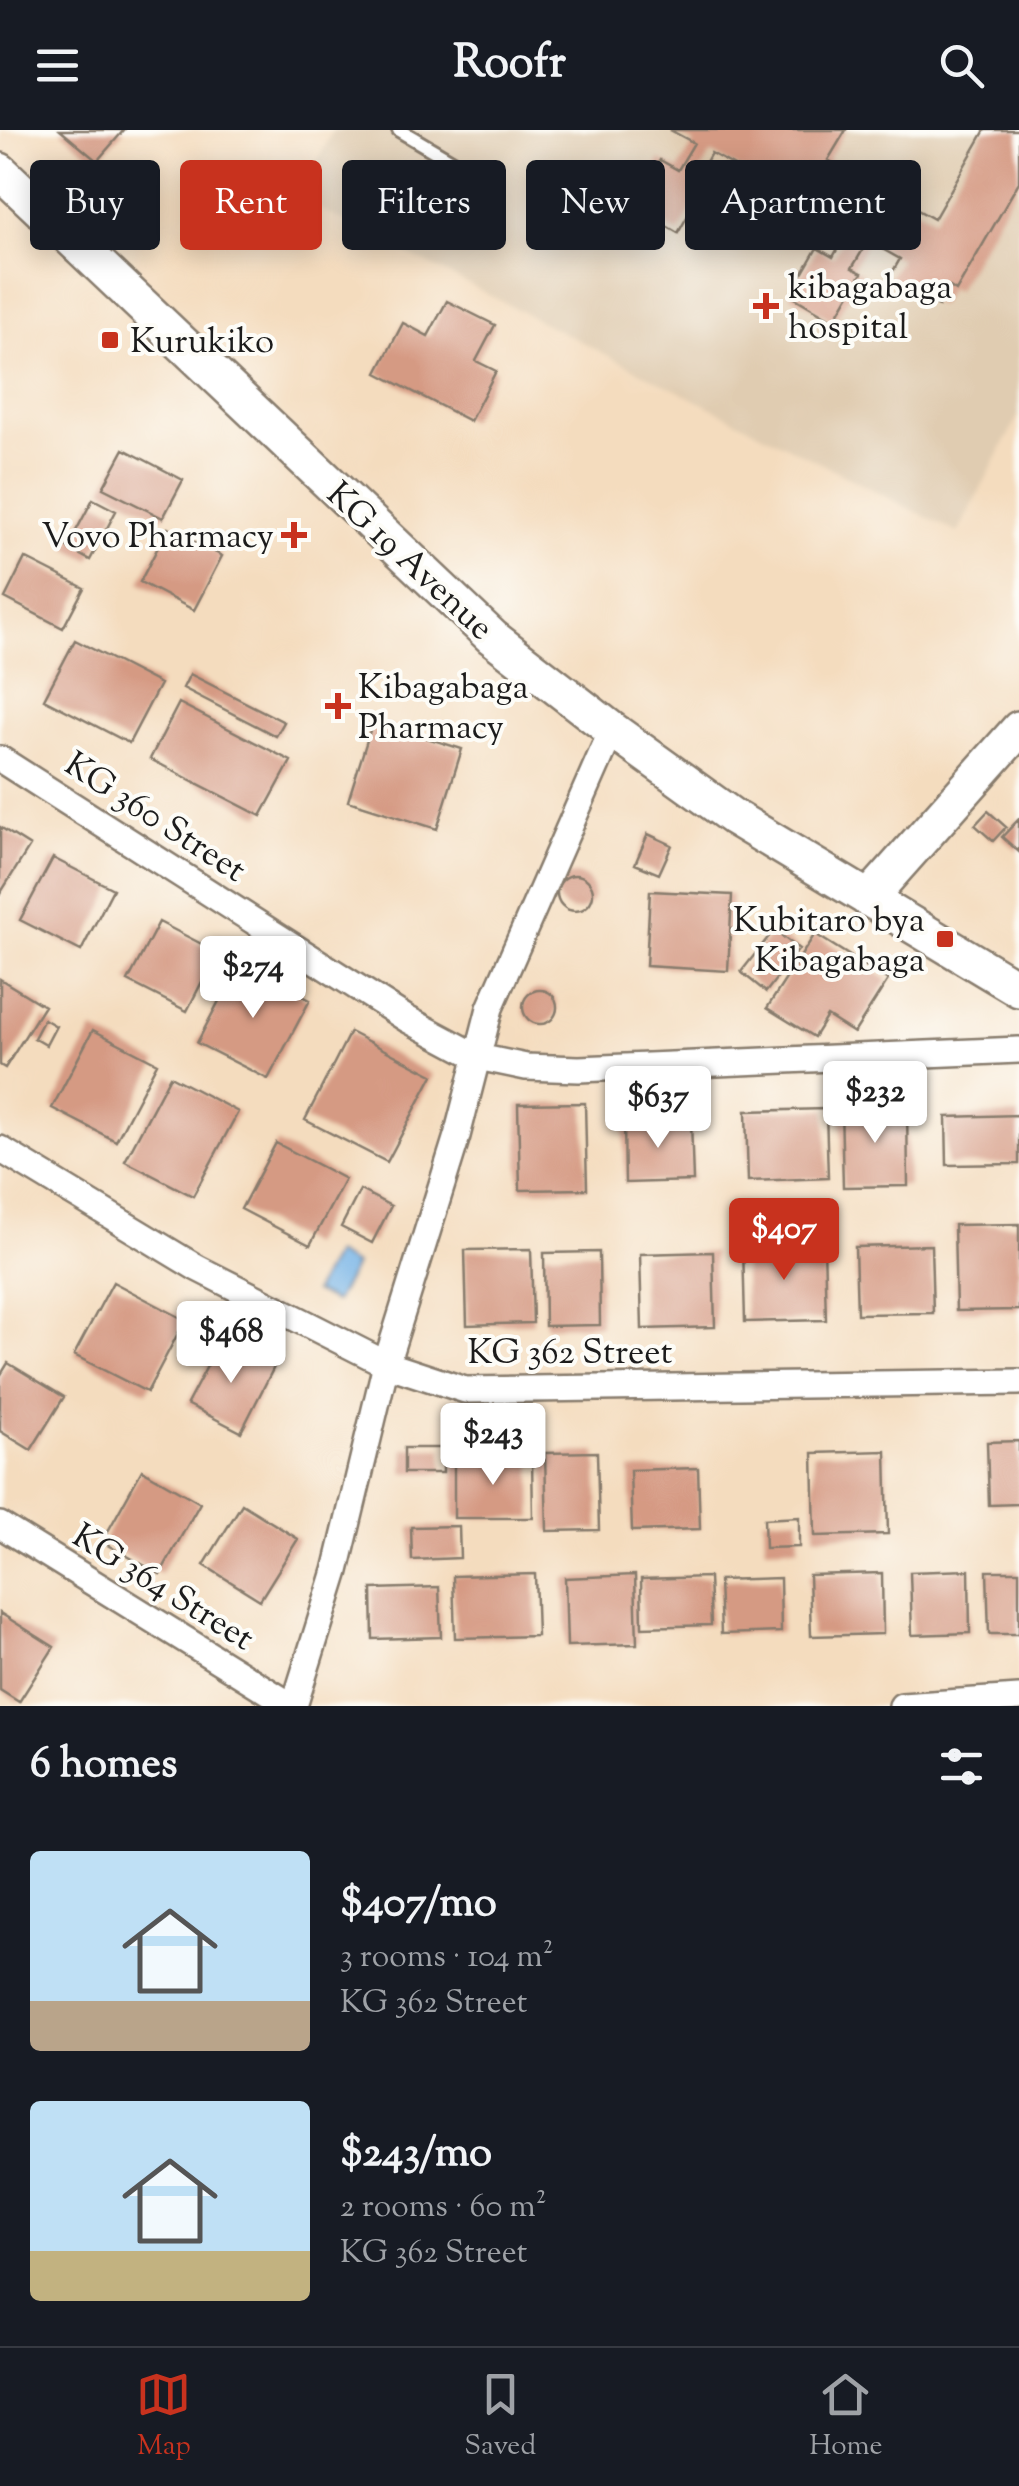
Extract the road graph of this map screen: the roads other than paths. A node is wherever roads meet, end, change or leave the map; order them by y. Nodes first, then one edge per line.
1 (398, 130) edge
2 (450, 160) edge
3 (0, 171) edge
4 (1019, 729) edge
5 (612, 730) junction
6 (0, 758) edge
7 (868, 899) junction
8 (1019, 989) edge
9 (1019, 1050) edge
10 (478, 1057) junction
11 (0, 1149) edge
12 (386, 1364) junction
13 (1019, 1382) edge
14 (0, 1525) edge
15 (1019, 1698) edge
16 (293, 1706) edge
17 (902, 1706) edge

1 - 2 lane
3 - 5 main road, KG 19 Avenue
4 - 7 main road
5 - 7 main road, KG 19 Avenue
5 - 10 street
6 - 10 street, KG 360 Street
7 - 8 main road, KG 19 Avenue
9 - 10 street, KG 360 Street
10 - 12 street
11 - 12 street, KG 362 Street
12 - 13 street, KG 362 Street
12 - 16 street
14 - 16 street, KG 364 Street
15 - 17 street

